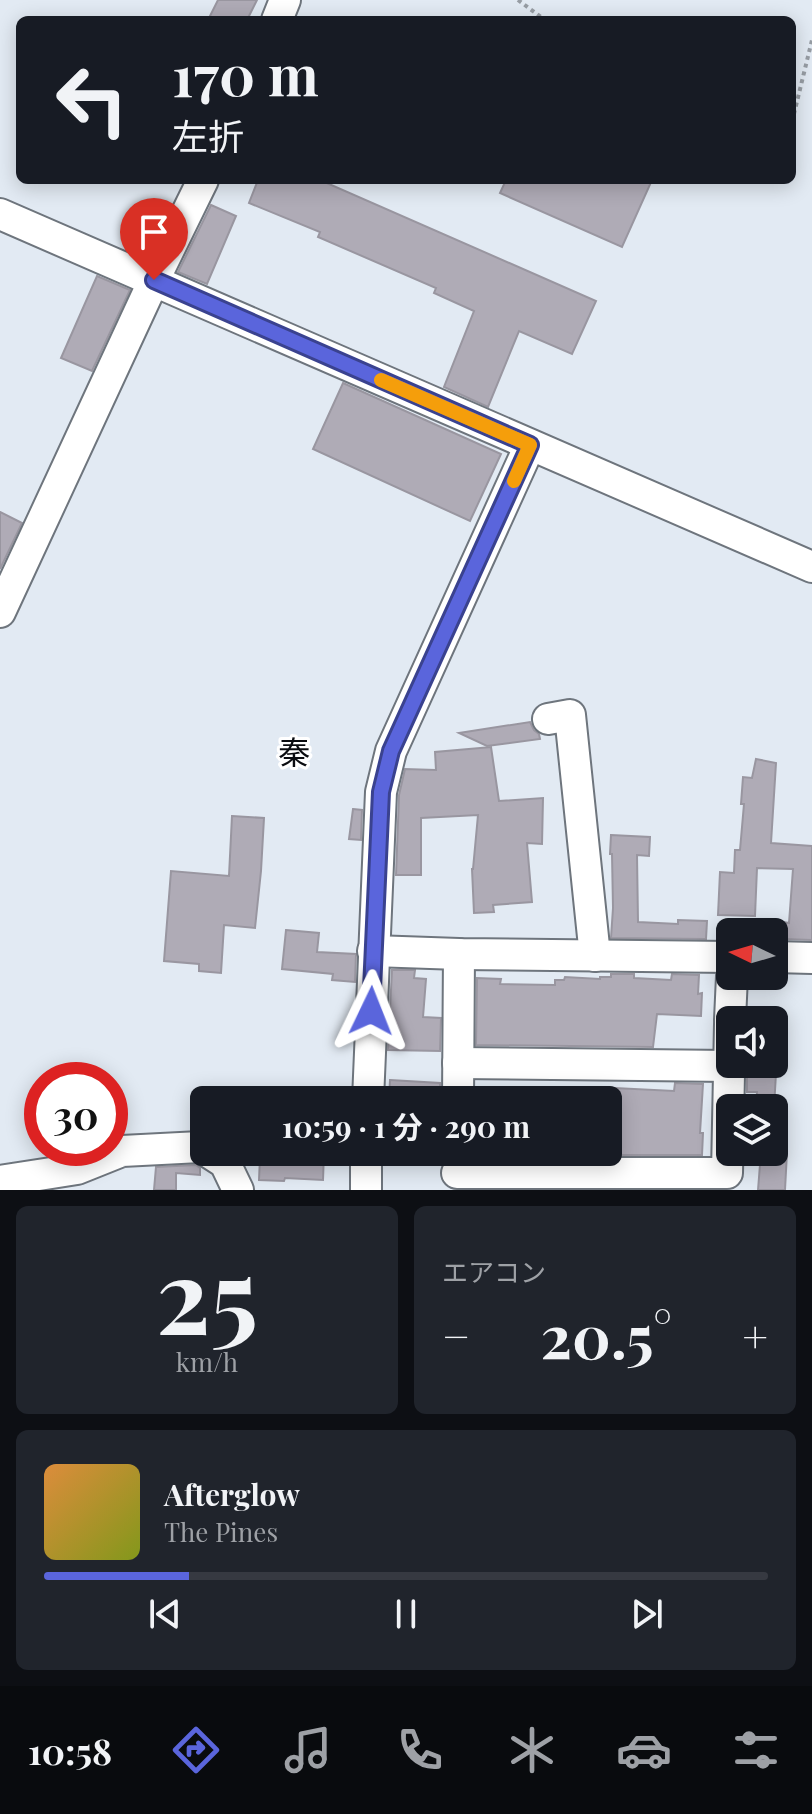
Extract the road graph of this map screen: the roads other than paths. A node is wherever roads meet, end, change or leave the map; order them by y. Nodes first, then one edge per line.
1 (201, 184) edge
2 (0, 214) edge
3 (154, 280) junction
4 (530, 445) junction
5 (812, 567) edge
6 (0, 612) edge
7 (548, 719) dead end
8 (373, 951) junction
9 (459, 954) junction
10 (595, 956) junction
11 (716, 957) edge
12 (788, 957) edge
13 (812, 958) edge
14 (458, 1063) junction
15 (716, 1066) edge
16 (729, 1078) edge
17 (368, 1086) edge
18 (458, 1086) edge
19 (190, 1148) edge
20 (226, 1166) edge
21 (366, 1166) edge
22 (457, 1172) edge
23 (0, 1181) edge
24 (238, 1190) edge
25 (366, 1190) edge

1 - 3 street
2 - 3 street
3 - 4 street
3 - 6 street
4 - 5 street
4 - 8 street
7 - 10 street
8 - 9 street
8 - 17 street
9 - 10 street
9 - 14 street
10 - 11 street
12 - 13 street
14 - 15 street
14 - 18 street
16 - 22 street
19 - 23 street
20 - 24 street
21 - 25 street

